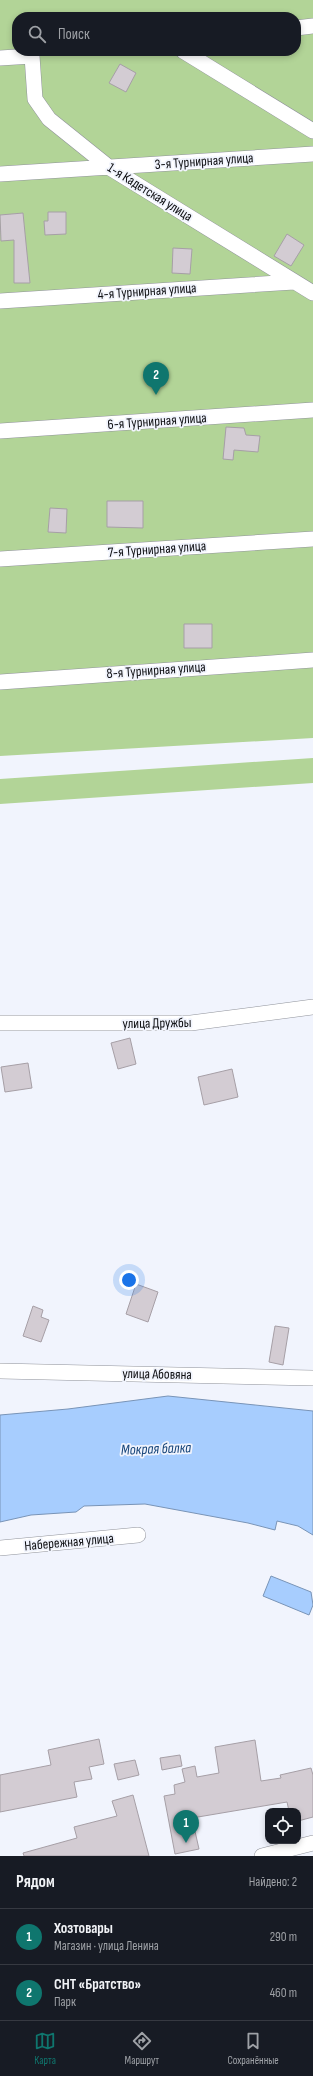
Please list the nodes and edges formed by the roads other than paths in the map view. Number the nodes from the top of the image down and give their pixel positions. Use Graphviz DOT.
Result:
graph roads {
  1 [pos="313,26"];
  2 [pos="301,27"];
  3 [pos="191,56"];
  4 [pos="0,58"];
  5 [pos="313,131"];
  6 [pos="313,154"];
  7 [pos="110,168"];
  8 [pos="0,174"];
  9 [pos="294,282"];
  10 [pos="313,293"];
  11 [pos="0,301"];
  12 [pos="313,410"];
  13 [pos="0,431"];
  14 [pos="313,539"];
  15 [pos="0,559"];
  16 [pos="313,660"];
  17 [pos="0,682"];
  18 [pos="313,1007"];
  19 [pos="0,1023"];
  20 [pos="0,1371"];
  21 [pos="313,1378"];
  22 [pos="138,1535"];
  23 [pos="0,1548"];
  24 [pos="313,1842"];
  25 [pos="262,1856"];
  1 -- 2 [label="street"];
  3 -- 5 [label="street"];
  4 -- 7 [label="street, 1-я Кадетская улица"];
  6 -- 7 [label="street, 3-я Турнирная улица"];
  7 -- 8 [label="street, 3-я Турнирная улица"];
  7 -- 9 [label="street, 1-я Кадетская улица"];
  9 -- 10 [label="street, 1-я Кадетская улица"];
  9 -- 11 [label="street, 4-я Турнирная улица"];
  12 -- 13 [label="street, 6-я Турнирная улица"];
  14 -- 15 [label="street, 7-я Турнирная улица"];
  16 -- 17 [label="street, 8-я Турнирная улица"];
  18 -- 19 [label="street, улица Дружбы"];
  20 -- 21 [label="street, улица Абовяна"];
  22 -- 23 [label="street, Набережная улица"];
  24 -- 25 [label="street"];
}
